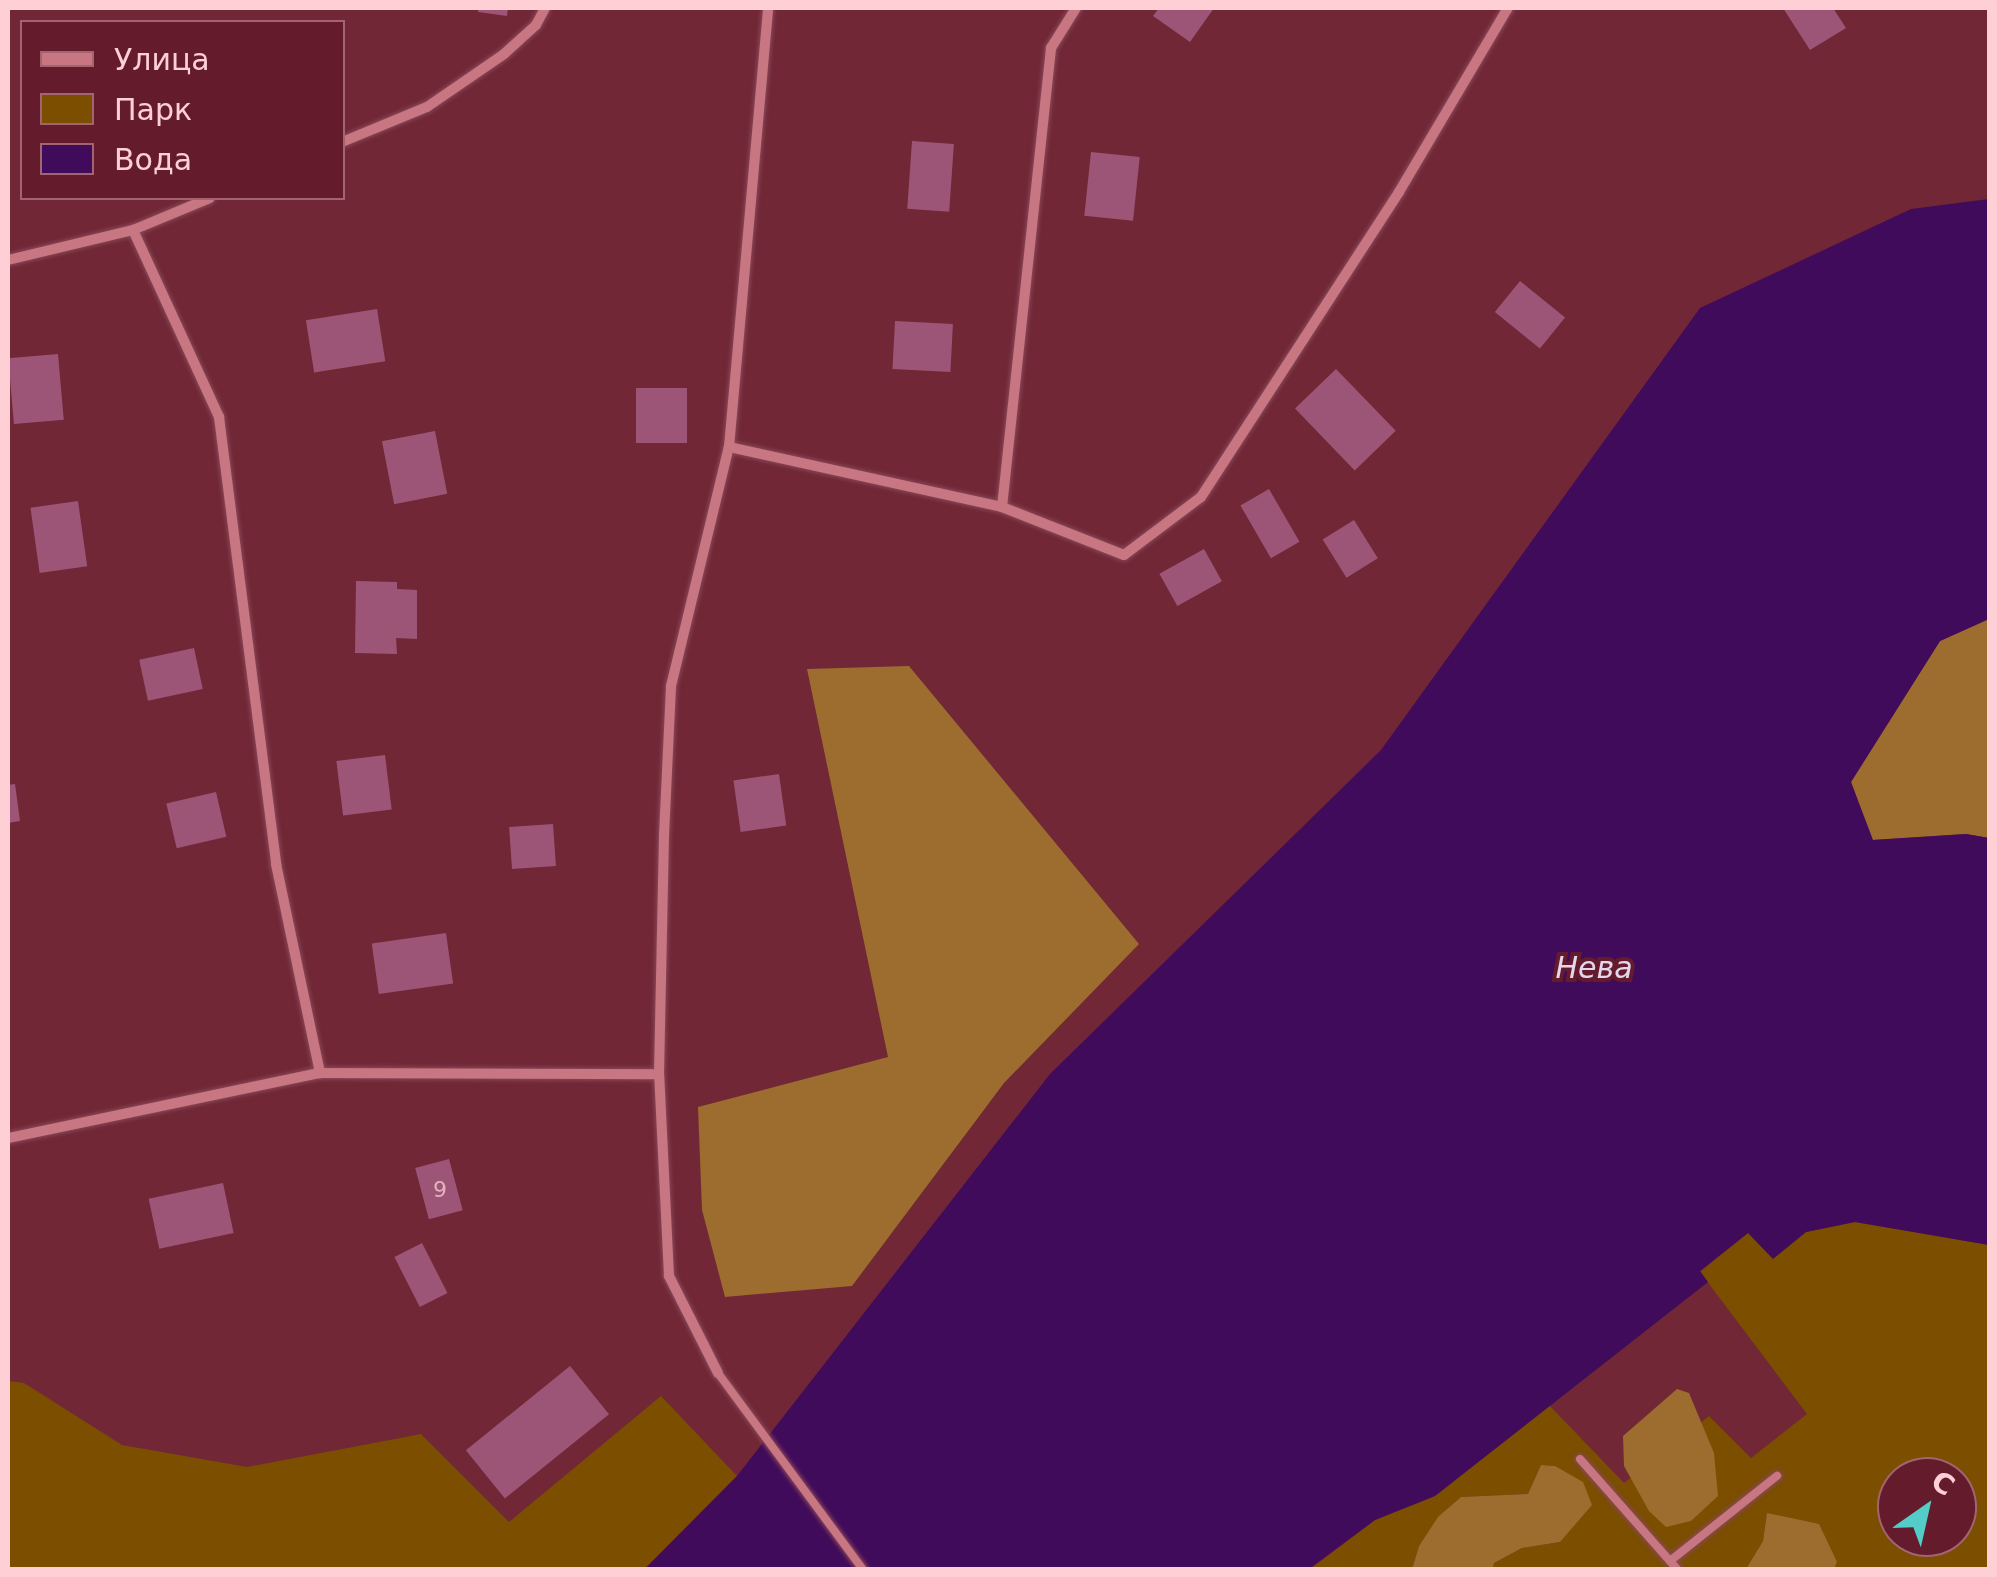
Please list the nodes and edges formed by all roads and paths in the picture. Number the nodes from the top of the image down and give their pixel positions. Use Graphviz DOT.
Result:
graph roads {
  1 [pos="545,8"];
  2 [pos="768,8"];
  3 [pos="1076,8"];
  4 [pos="1508,8"];
  5 [pos="345,141"];
  6 [pos="205,200"];
  7 [pos="133,230"];
  8 [pos="8,260"];
  9 [pos="730,447"];
  10 [pos="1002,508"];
  11 [pos="320,1073"];
  12 [pos="659,1074"];
  13 [pos="8,1138"];
  14 [pos="718,1374"];
  15 [pos="1580,1459"];
  16 [pos="1776,1476"];
  17 [pos="1670,1561"];
  18 [pos="863,1570"];
  19 [pos="1678,1570"];
  1 -- 5 [label="street"];
  2 -- 9 [label="street"];
  3 -- 10 [label="street"];
  4 -- 10 [label="street"];
  6 -- 7 [label="street"];
  7 -- 8 [label="street"];
  7 -- 11 [label="street"];
  9 -- 10 [label="street"];
  9 -- 12 [label="street"];
  11 -- 12 [label="street"];
  11 -- 13 [label="street"];
  12 -- 14 [label="street"];
  14 -- 18 [label="lane"];
  15 -- 17 [label="lane"];
  16 -- 17 [label="lane"];
  17 -- 19 [label="lane"];
}
